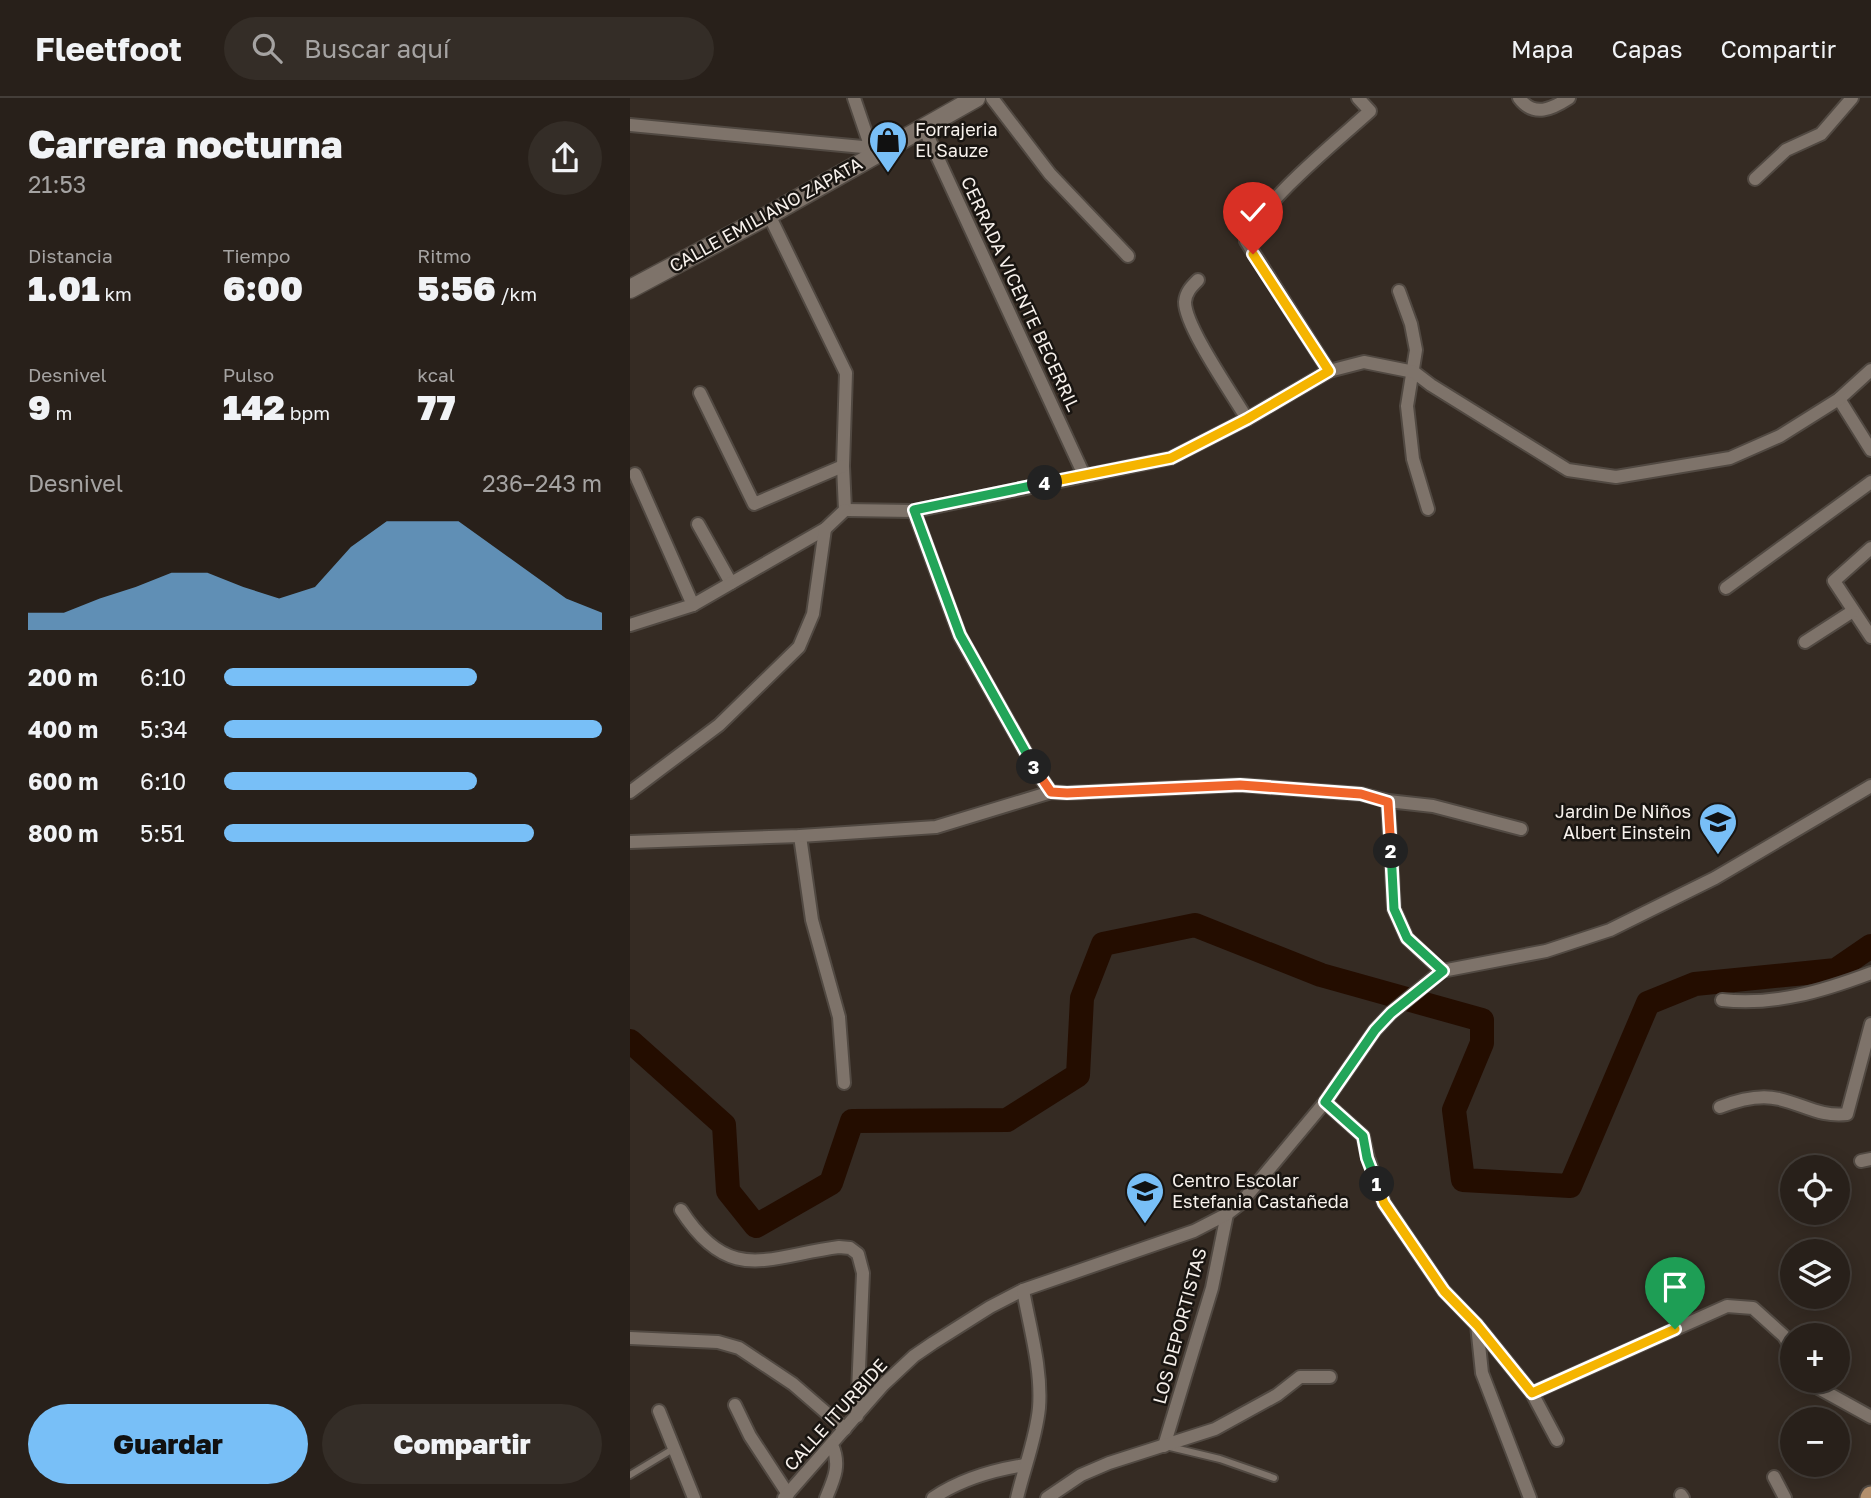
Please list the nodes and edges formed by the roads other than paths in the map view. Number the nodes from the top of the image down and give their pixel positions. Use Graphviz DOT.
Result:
graph roads {
  1 [pos="855,98"];
  2 [pos="976,98"];
  3 [pos="992,98"];
  4 [pos="1358,98"];
  5 [pos="1520,98"];
  6 [pos="1569,98"];
  7 [pos="1852,98"];
  8 [pos="630,125"];
  9 [pos="924,128"];
  10 [pos="877,149"];
  11 [pos="1755,179"];
  12 [pos="769,215"];
  13 [pos="1128,256"];
  14 [pos="1198,280"];
  15 [pos="630,289"];
  16 [pos="1399,290"];
  17 [pos="1871,370"];
  18 [pos="1329,371"];
  19 [pos="1413,372"];
  20 [pos="700,393"];
  21 [pos="1839,399"];
  22 [pos="1247,419"];
  23 [pos="1871,450"];
  24 [pos="843,466"];
  25 [pos="635,474"];
  26 [pos="1084,475"];
  27 [pos="1871,482"];
  28 [pos="1428,509"];
  29 [pos="845,510"];
  30 [pos="914,510"];
  31 [pos="698,524"];
  32 [pos="825,529"];
  33 [pos="1871,548"];
  34 [pos="731,583"];
  35 [pos="1726,588"];
  36 [pos="693,605"];
  37 [pos="1853,611"];
  38 [pos="630,625"];
  39 [pos="1871,637"];
  40 [pos="1805,642"];
  41 [pos="1871,786"];
  42 [pos="630,792"];
  43 [pos="1051,792"];
  44 [pos="1388,802"];
  45 [pos="1521,829"];
  46 [pos="800,836"];
  47 [pos="630,842"];
  48 [pos="1871,973"];
  49 [pos="1439,974"];
  50 [pos="1722,1000"];
  51 [pos="1871,1024"];
  52 [pos="844,1083"];
  53 [pos="1325,1102"];
  54 [pos="1720,1107"];
  55 [pos="681,1210"];
  56 [pos="1227,1214"];
  57 [pos="1023,1290"];
  58 [pos="1477,1325"];
  59 [pos="1780,1332"];
  60 [pos="630,1338"];
  61 [pos="1330,1377"];
  62 [pos="1532,1393"];
  63 [pos="1828,1393"];
  64 [pos="735,1405"];
  65 [pos="659,1411"];
  66 [pos="857,1416"];
  67 [pos="1871,1417"];
  68 [pos="845,1429"];
  69 [pos="1557,1440"];
  70 [pos="832,1445"];
  71 [pos="1164,1446"];
  72 [pos="674,1449"];
  73 [pos="1025,1465"];
  74 [pos="630,1475"];
  75 [pos="1774,1477"];
  76 [pos="1274,1478"];
  77 [pos="786,1496"];
  78 [pos="694,1498"];
  79 [pos="826,1498"];
  80 [pos="933,1498"];
  81 [pos="1017,1498"];
  82 [pos="1047,1498"];
  83 [pos="1530,1498"];
  84 [pos="1785,1498"];
  1 -- 10 [label="street"];
  2 -- 9 [label="main road, CALLE EMILIANO ZAPATA"];
  3 -- 13 [label="street"];
  4 -- 18 [label="street"];
  5 -- 6 [label="street"];
  7 -- 11 [label="street"];
  8 -- 10 [label="street"];
  9 -- 10 [label="main road, CALLE EMILIANO ZAPATA"];
  9 -- 26 [label="street, CERRADA VICENTE BECERRIL"];
  10 -- 12 [label="main road, CALLE EMILIANO ZAPATA"];
  12 -- 15 [label="main road, CALLE EMILIANO ZAPATA"];
  12 -- 24 [label="street"];
  14 -- 22 [label="street"];
  16 -- 19 [label="street"];
  17 -- 21 [label="street"];
  18 -- 19 [label="street"];
  18 -- 22 [label="street"];
  19 -- 21 [label="street"];
  19 -- 28 [label="street"];
  20 -- 24 [label="street"];
  21 -- 23 [label="street"];
  22 -- 26 [label="street"];
  24 -- 29 [label="street"];
  25 -- 36 [label="street"];
  26 -- 30 [label="street"];
  27 -- 35 [label="street"];
  29 -- 30 [label="street"];
  29 -- 32 [label="street"];
  30 -- 43 [label="street"];
  31 -- 34 [label="street"];
  32 -- 34 [label="street"];
  32 -- 42 [label="street"];
  33 -- 37 [label="street"];
  34 -- 36 [label="street"];
  36 -- 38 [label="street"];
  37 -- 39 [label="street"];
  37 -- 40 [label="street"];
  41 -- 49 [label="street"];
  43 -- 44 [label="street"];
  43 -- 46 [label="street"];
  44 -- 45 [label="street"];
  44 -- 49 [label="street"];
  46 -- 47 [label="street"];
  46 -- 52 [label="street"];
  48 -- 50 [label="street"];
  49 -- 53 [label="street, CALLE ITURBIDE"];
  51 -- 54 [label="street"];
  53 -- 56 [label="street, CALLE ITURBIDE"];
  53 -- 58 [label="street"];
  55 -- 66 [label="street"];
  56 -- 57 [label="street, CALLE ITURBIDE"];
  56 -- 71 [label="street, LOS DEPORTISTAS"];
  57 -- 66 [label="street, CALLE ITURBIDE"];
  57 -- 73 [label="street"];
  58 -- 62 [label="street"];
  58 -- 83 [label="street"];
  59 -- 62 [label="street"];
  60 -- 68 [label="street"];
  61 -- 71 [label="street"];
  62 -- 69 [label="street"];
  63 -- 67 [label="street"];
  64 -- 77 [label="street"];
  65 -- 72 [label="street"];
  66 -- 68 [label="street, CALLE ITURBIDE"];
  68 -- 70 [label="street, CALLE ITURBIDE"];
  70 -- 77 [label="street, CALLE ITURBIDE"];
  70 -- 79 [label="street"];
  71 -- 76 [label="lane"];
  71 -- 82 [label="street"];
  72 -- 74 [label="lane"];
  72 -- 78 [label="street"];
  73 -- 80 [label="street"];
  73 -- 81 [label="street"];
  75 -- 84 [label="street"];
}
